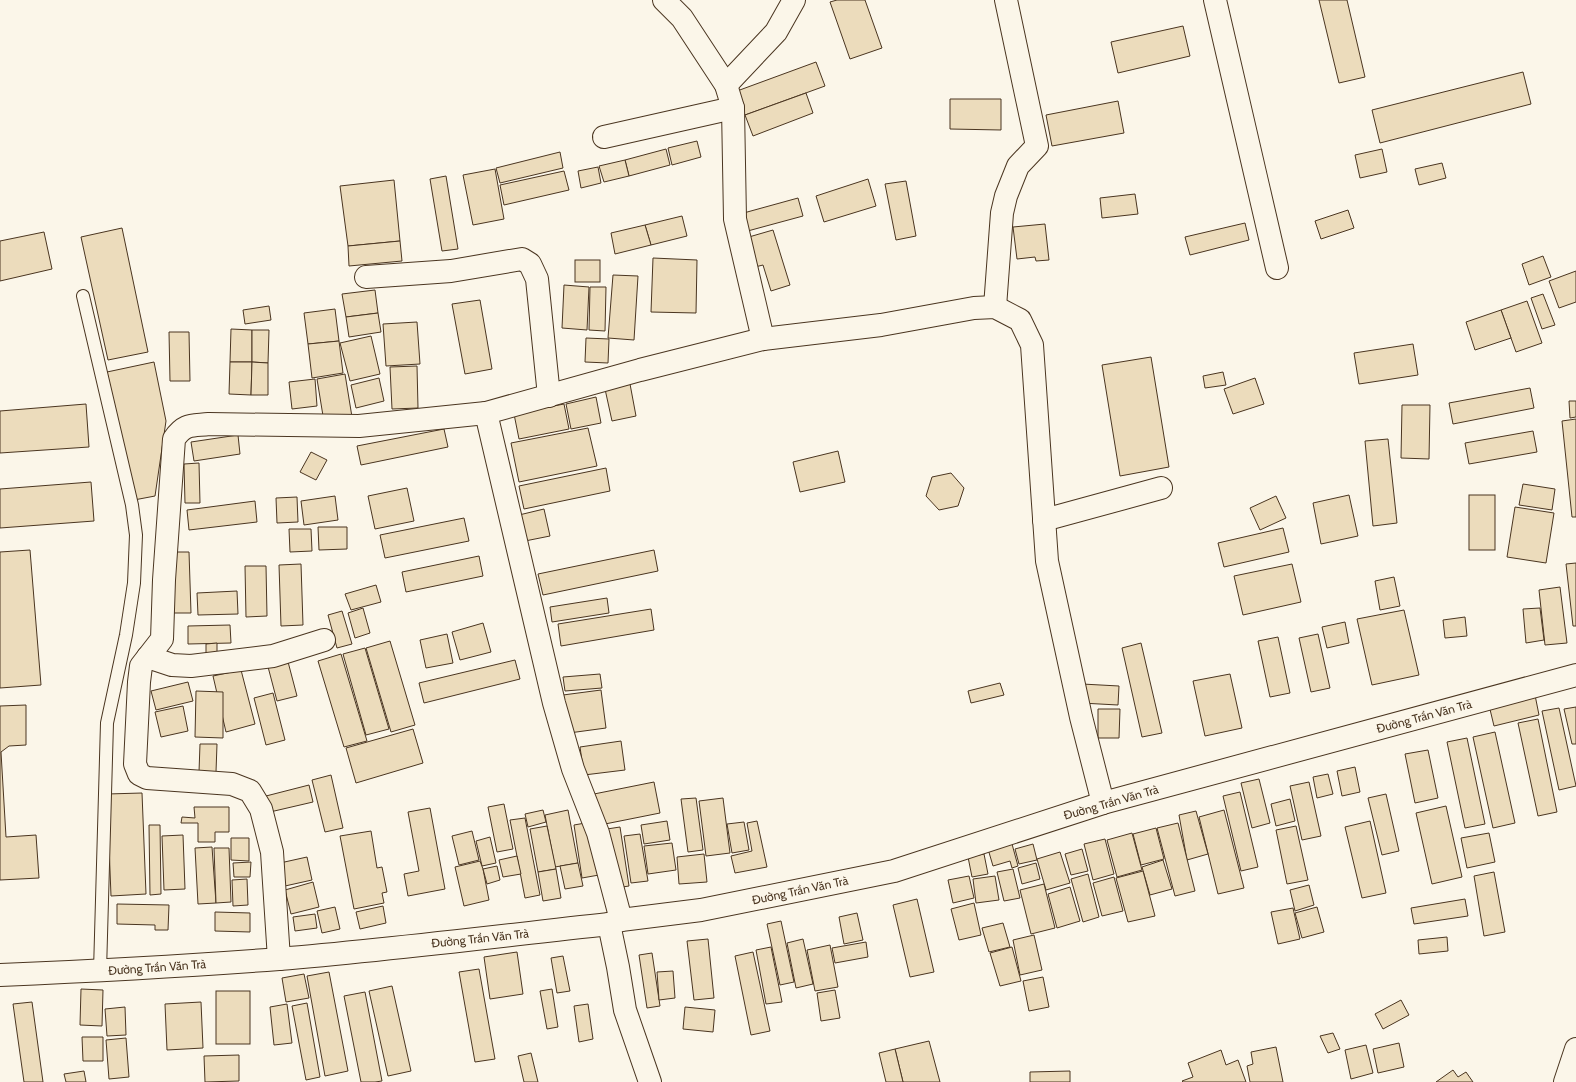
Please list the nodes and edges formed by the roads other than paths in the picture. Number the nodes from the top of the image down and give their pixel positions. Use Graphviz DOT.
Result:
graph roads {
  1 [pos="664,0"];
  2 [pos="794,0"];
  3 [pos="1006,0"];
  4 [pos="1215,0"];
  5 [pos="726,85"];
  6 [pos="733,108"];
  7 [pos="604,137"];
  8 [pos="1277,268"];
  9 [pos="366,277"];
  10 [pos="83,296"];
  11 [pos="995,307"];
  12 [pos="763,339"];
  13 [pos="549,396"];
  14 [pos="486,413"];
  15 [pos="1161,488"];
  16 [pos="1044,520"];
  17 [pos="324,640"];
  18 [pos="148,657"];
  19 [pos="1576,675"];
  20 [pos="1103,803"];
  21 [pos="615,922"];
  22 [pos="279,959"];
  23 [pos="100,971"];
  24 [pos="0,975"];
  25 [pos="1576,1048"];
  26 [pos="650,1082"];
  27 [pos="1565,1082"];
  1 -- 5 [label="main road"];
  2 -- 5 [label="main road"];
  3 -- 11 [label="main road"];
  4 -- 8 [label="main road"];
  5 -- 6 [label="main road"];
  6 -- 7 [label="main road"];
  6 -- 12 [label="main road"];
  9 -- 13 [label="main road"];
  10 -- 23 [label="lane"];
  11 -- 12 [label="main road"];
  11 -- 16 [label="main road"];
  12 -- 13 [label="main road"];
  13 -- 14 [label="main road"];
  14 -- 18 [label="main road"];
  14 -- 21 [label="main road"];
  15 -- 16 [label="main road"];
  16 -- 20 [label="main road"];
  17 -- 18 [label="main road"];
  18 -- 22 [label="main road"];
  19 -- 20 [label="main road, Đường Trần Văn Trà"];
  20 -- 21 [label="main road, Đường Trần Văn Trà"];
  21 -- 22 [label="main road, Đường Trần Văn Trà"];
  21 -- 26 [label="main road"];
  22 -- 23 [label="main road, Đường Trần Văn Trà"];
  23 -- 24 [label="main road, Đường Trần Văn Trà"];
  25 -- 27 [label="main road"];
}
